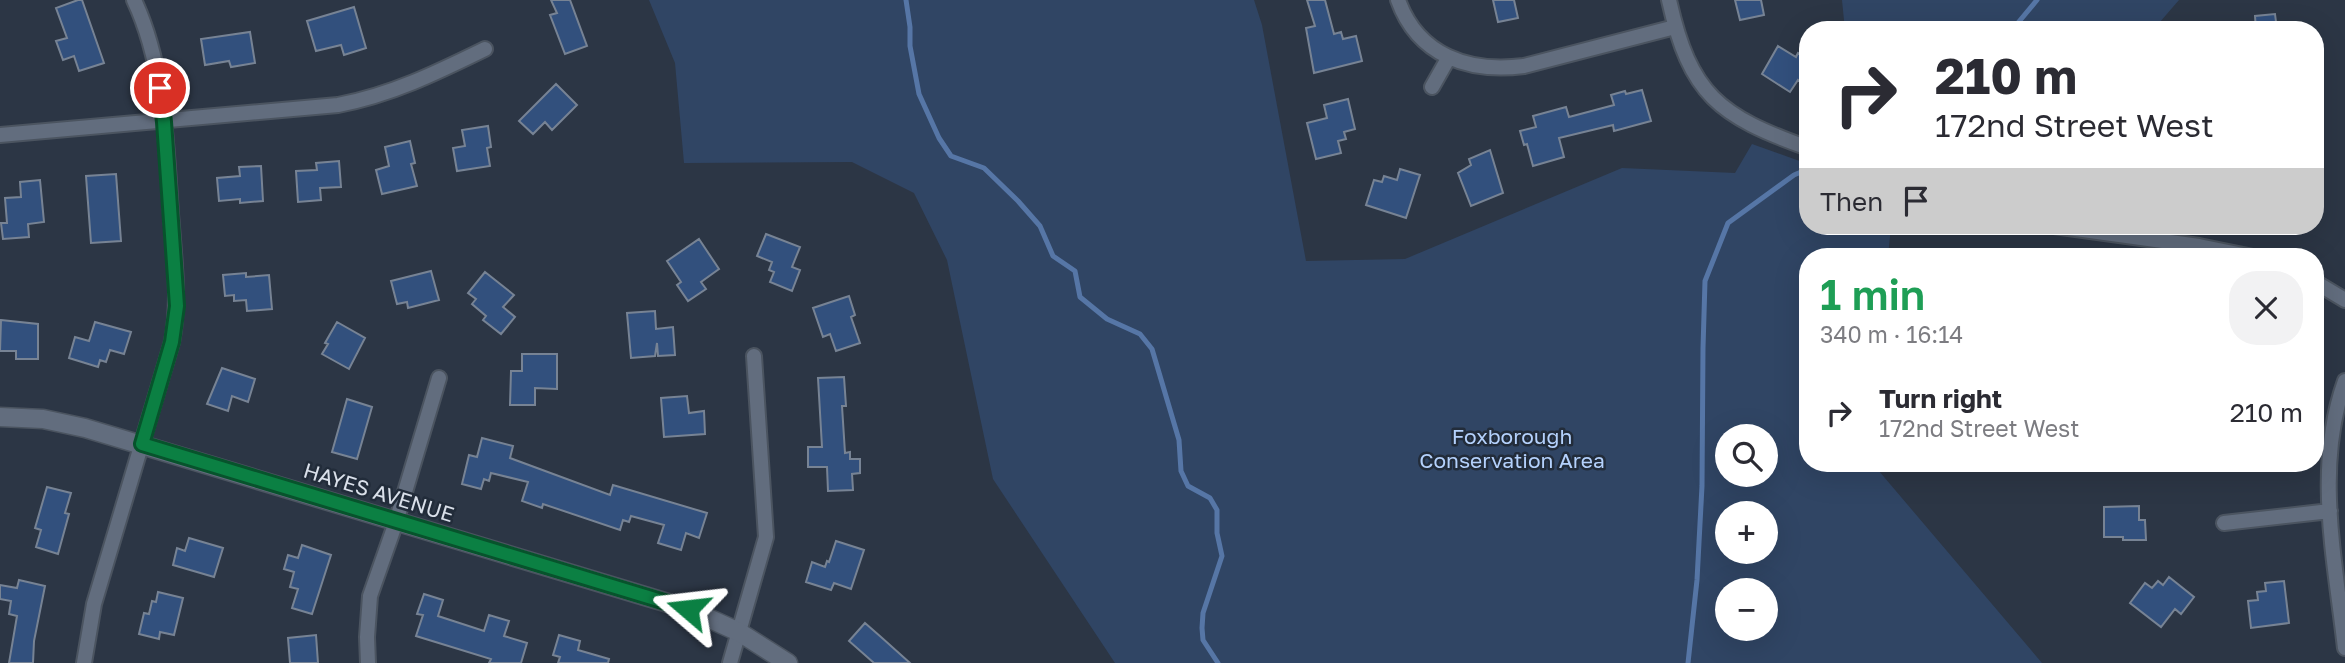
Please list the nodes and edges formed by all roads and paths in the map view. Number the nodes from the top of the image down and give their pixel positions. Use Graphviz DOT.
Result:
graph roads {
  1 [pos="134,0"];
  2 [pos="1398,0"];
  3 [pos="1669,0"];
  4 [pos="1675,27"];
  5 [pos="485,49"];
  6 [pos="1449,57"];
  7 [pos="1432,86"];
  8 [pos="164,122"];
  9 [pos="0,135"];
  10 [pos="1799,145"];
  11 [pos="2119,235"];
  12 [pos="2209,248"];
  13 [pos="2324,287"];
  14 [pos="2345,300"];
  15 [pos="754,356"];
  16 [pos="439,378"];
  17 [pos="2345,381"];
  18 [pos="0,417"];
  19 [pos="142,444"];
  20 [pos="2330,511"];
  21 [pos="396,522"];
  22 [pos="2224,523"];
  23 [pos="739,632"];
  24 [pos="2345,648"];
  25 [pos="84,663"];
  26 [pos="368,663"];
  27 [pos="730,663"];
  28 [pos="788,663"];
  1 -- 8 [label="street"];
  2 -- 6 [label="street"];
  3 -- 4 [label="street"];
  4 -- 6 [label="street"];
  4 -- 10 [label="street"];
  5 -- 8 [label="street"];
  6 -- 7 [label="street"];
  8 -- 9 [label="street"];
  8 -- 19 [label="street"];
  11 -- 12 [label="street"];
  13 -- 14 [label="street"];
  15 -- 23 [label="street"];
  16 -- 21 [label="street"];
  17 -- 20 [label="street"];
  18 -- 19 [label="street, HAYES AVENUE"];
  19 -- 21 [label="street, HAYES AVENUE"];
  19 -- 25 [label="street"];
  20 -- 22 [label="street"];
  20 -- 24 [label="street"];
  21 -- 23 [label="street, HAYES AVENUE"];
  21 -- 26 [label="street"];
  23 -- 27 [label="street"];
  23 -- 28 [label="street, HAYES AVENUE"];
}
